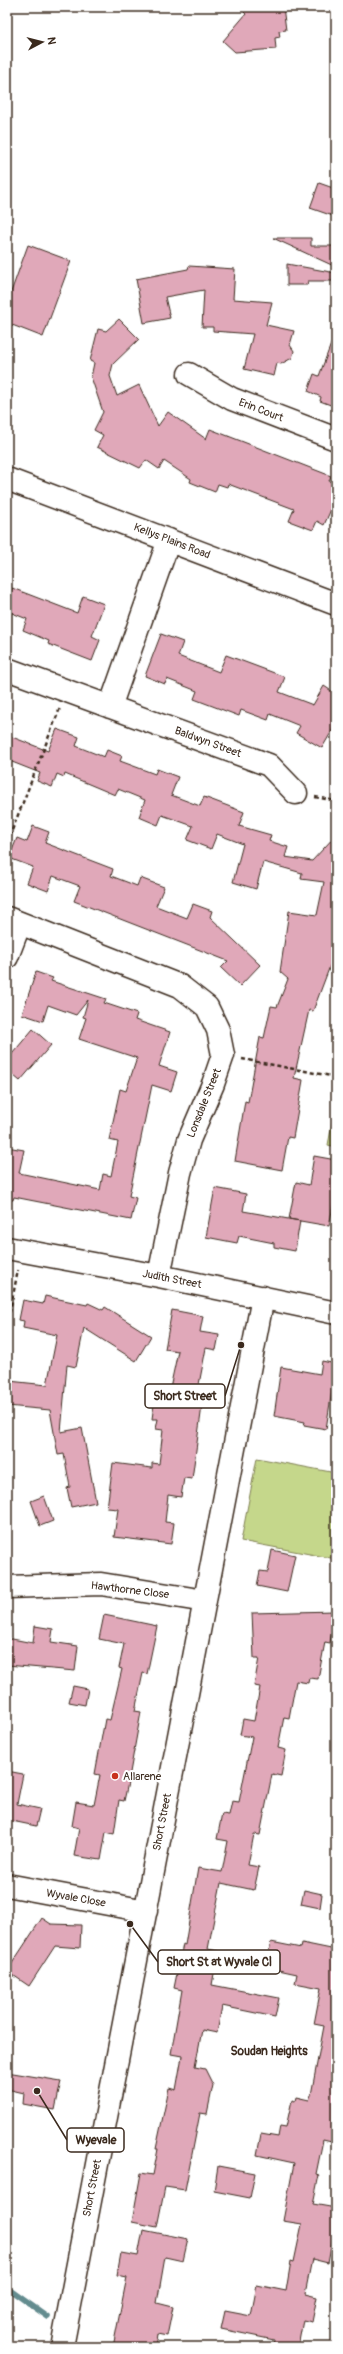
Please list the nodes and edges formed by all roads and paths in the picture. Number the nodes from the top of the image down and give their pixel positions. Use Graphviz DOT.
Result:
graph roads {
  1 [pos="189,374"];
  2 [pos="336,439"];
  3 [pos="7,479"];
  4 [pos="169,540"];
  5 [pos="336,604"];
  6 [pos="7,669"];
  7 [pos="62,700"];
  8 [pos="110,706"];
  9 [pos="305,795"];
  10 [pos="336,801"];
  11 [pos="7,843"];
  12 [pos="14,920"];
  13 [pos="7,957"];
  14 [pos="240,1058"];
  15 [pos="336,1077"];
  16 [pos="7,1248"];
  17 [pos="159,1276"];
  18 [pos="17,1277"];
  19 [pos="263,1297"];
  20 [pos="336,1313"];
  21 [pos="7,1326"];
  22 [pos="7,1587"];
  23 [pos="205,1601"];
  24 [pos="7,1885"];
  25 [pos="146,1911"];
  26 [pos="62,2347"];
  1 -- 2 [label="street, Erin Court"];
  3 -- 4 [label="street, Kellys Plains Road"];
  4 -- 5 [label="street, Kellys Plains Road"];
  4 -- 8 [label="street"];
  6 -- 8 [label="street, Baldwyn Street"];
  7 -- 11 [label="path"];
  8 -- 9 [label="street, Baldwyn Street"];
  9 -- 10 [label="path"];
  12 -- 13 [label="street"];
  12 -- 17 [label="street, Lonsdale Street"];
  14 -- 15 [label="path"];
  16 -- 17 [label="street, Judith Street"];
  17 -- 19 [label="street, Judith Street"];
  18 -- 21 [label="path"];
  19 -- 20 [label="street, Judith Street"];
  19 -- 23 [label="street, Short Street"];
  22 -- 23 [label="street, Hawthorne Close"];
  23 -- 25 [label="street, Short Street"];
  24 -- 25 [label="street, Wyvale Close"];
  25 -- 26 [label="street, Short Street"];
}
